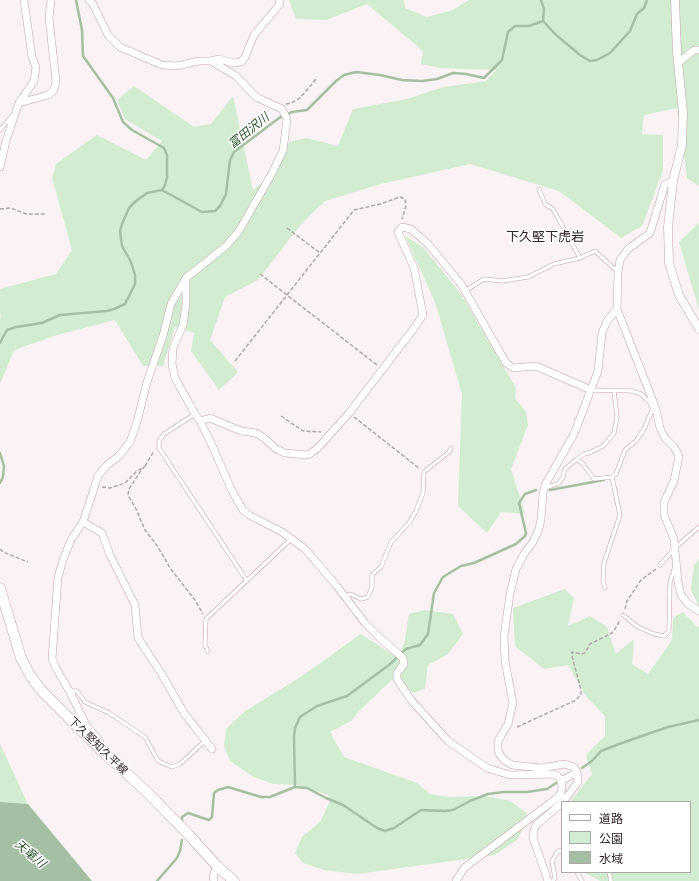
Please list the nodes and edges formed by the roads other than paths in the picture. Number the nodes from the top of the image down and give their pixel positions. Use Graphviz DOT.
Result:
graph roads {
  1 [pos="24,0"];
  2 [pos="51,0"];
  3 [pos="89,0"];
  4 [pos="280,0"];
  5 [pos="674,0"];
  6 [pos="699,50"];
  7 [pos="211,61"];
  8 [pos="679,62"];
  9 [pos="20,103"];
  10 [pos="16,111"];
  11 [pos="0,130"];
  12 [pos="0,167"];
  13 [pos="673,181"];
  14 [pos="539,189"];
  15 [pos="580,258"];
  16 [pos="618,272"];
  17 [pos="186,278"];
  18 [pos="465,291"];
  19 [pos="617,309"];
  20 [pos="699,329"];
  21 [pos="591,390"];
  22 [pos="614,391"];
  23 [pos="654,408"];
  24 [pos="195,414"];
  25 [pos="200,421"];
  26 [pos="451,448"];
  27 [pos="577,459"];
  28 [pos="612,477"];
  29 [pos="544,488"];
  30 [pos="84,522"];
  31 [pos="699,527"];
  32 [pos="291,539"];
  33 [pos="675,548"];
  34 [pos="676,561"];
  35 [pos="660,565"];
  36 [pos="247,581"];
  37 [pos="0,588"];
  38 [pos="605,588"];
  39 [pos="345,597"];
  40 [pos="699,610"];
  41 [pos="623,614"];
  42 [pos="208,652"];
  43 [pos="70,691"];
  44 [pos="206,740"];
  45 [pos="212,749"];
  46 [pos="102,751"];
  47 [pos="577,772"];
  48 [pos="561,781"];
  49 [pos="563,801"];
  50 [pos="561,803"];
  51 [pos="561,851"];
  52 [pos="217,866"];
  53 [pos="214,881"];
  54 [pos="234,881"];
  55 [pos="456,881"];
  56 [pos="548,881"];
  57 [pos="553,881"];
  1 -- 9 [label="street"];
  2 -- 9 [label="street"];
  3 -- 7 [label="street"];
  4 -- 7 [label="street"];
  5 -- 8 [label="street"];
  6 -- 8 [label="street"];
  7 -- 17 [label="street"];
  8 -- 13 [label="street"];
  9 -- 10 [label="street"];
  10 -- 11 [label="lane"];
  10 -- 12 [label="street"];
  13 -- 16 [label="street"];
  13 -- 20 [label="street"];
  14 -- 15 [label="lane"];
  15 -- 16 [label="lane"];
  15 -- 18 [label="lane"];
  16 -- 19 [label="street"];
  17 -- 24 [label="street"];
  17 -- 30 [label="street"];
  18 -- 21 [label="street"];
  18 -- 25 [label="street"];
  19 -- 21 [label="street"];
  19 -- 23 [label="street"];
  21 -- 22 [label="lane"];
  21 -- 29 [label="street"];
  22 -- 23 [label="lane"];
  22 -- 27 [label="lane"];
  23 -- 28 [label="lane"];
  23 -- 33 [label="street"];
  24 -- 25 [label="street"];
  24 -- 36 [label="lane"];
  25 -- 32 [label="street"];
  26 -- 39 [label="lane"];
  27 -- 28 [label="lane"];
  27 -- 29 [label="lane"];
  28 -- 38 [label="lane"];
  29 -- 47 [label="street"];
  30 -- 43 [label="street"];
  30 -- 44 [label="street"];
  31 -- 33 [label="lane"];
  32 -- 36 [label="lane"];
  32 -- 39 [label="street"];
  33 -- 34 [label="street"];
  33 -- 35 [label="lane"];
  34 -- 40 [label="street"];
  34 -- 41 [label="lane"];
  36 -- 42 [label="lane"];
  37 -- 46 [label="main road, 下久堅知久平線"];
  39 -- 48 [label="street"];
  43 -- 44 [label="lane"];
  43 -- 46 [label="street"];
  44 -- 45 [label="street"];
  46 -- 52 [label="main road, 下久堅知久平線"];
  47 -- 48 [label="street"];
  47 -- 49 [label="street"];
  48 -- 55 [label="street"];
  50 -- 56 [label="street"];
  51 -- 57 [label="lane"];
  52 -- 53 [label="street"];
  52 -- 54 [label="main road, 下久堅知久平線"];
}
